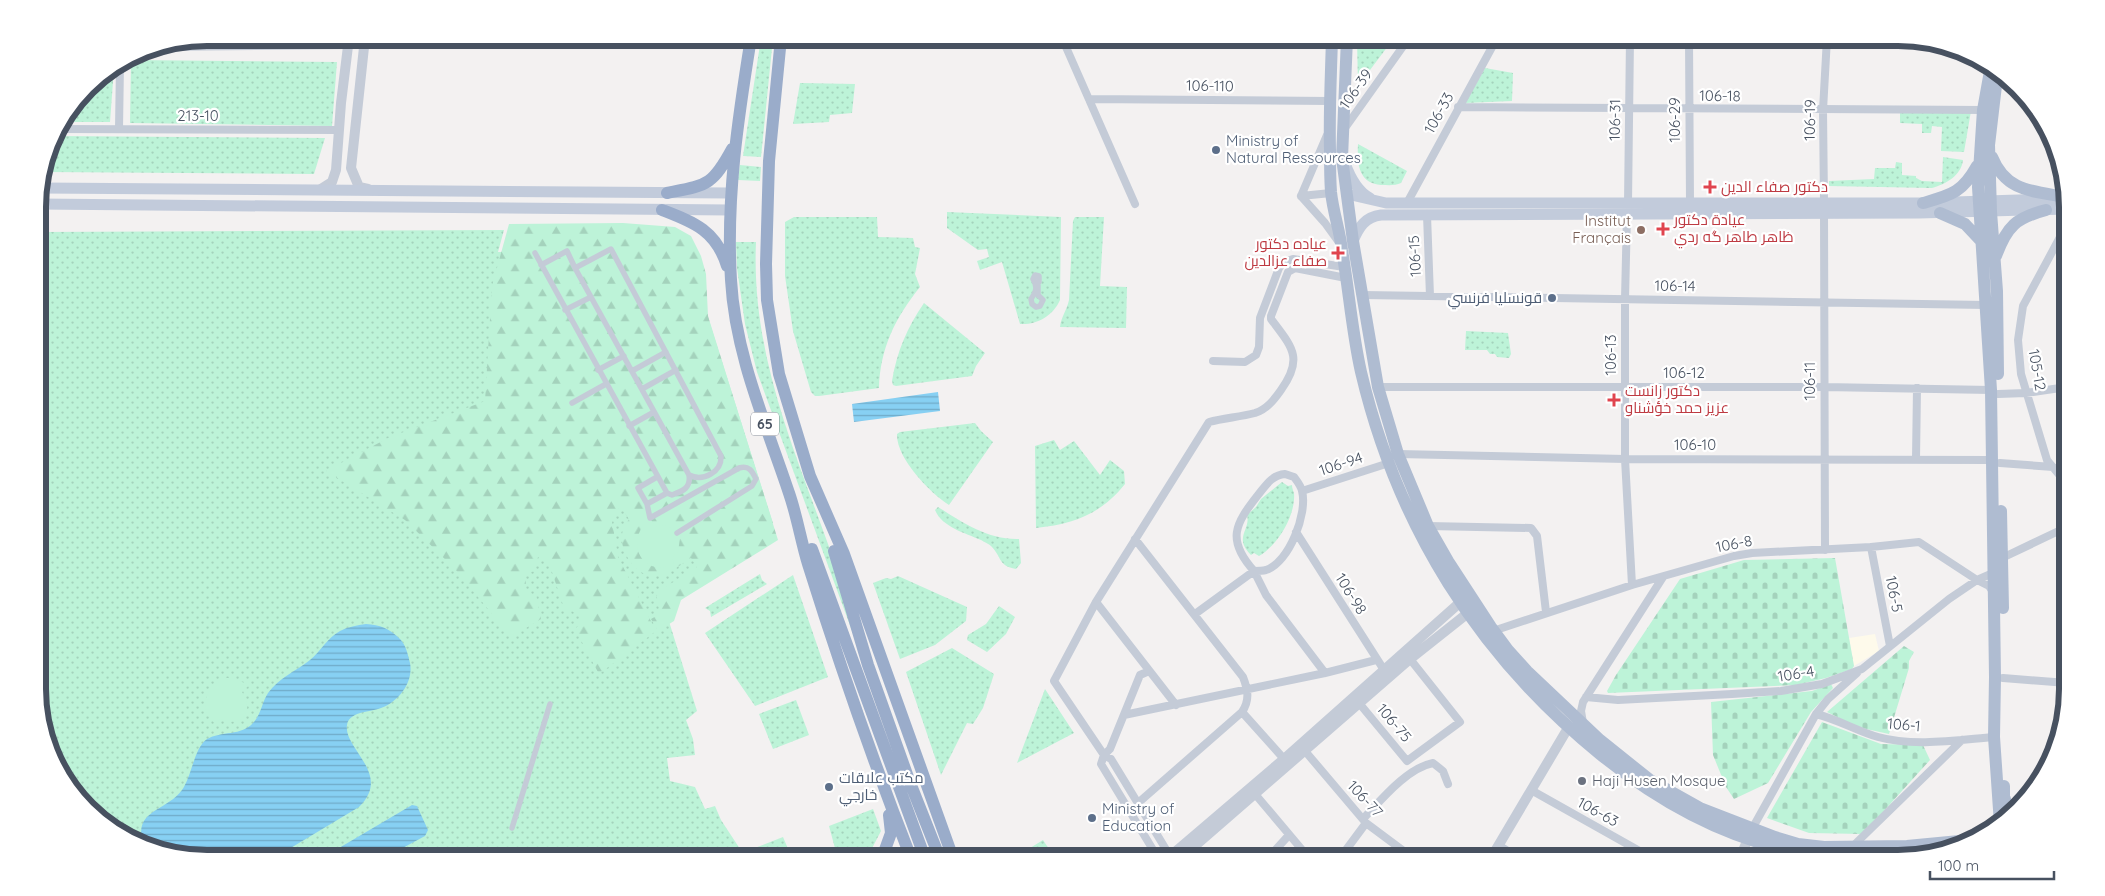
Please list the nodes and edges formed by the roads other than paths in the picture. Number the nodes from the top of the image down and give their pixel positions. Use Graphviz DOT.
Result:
graph roads {
  1 [pos="1066,46"];
  2 [pos="1332,46"];
  3 [pos="1346,46"];
  4 [pos="1402,46"];
  5 [pos="1493,46"];
  6 [pos="1630,46"];
  7 [pos="1689,46"];
  8 [pos="1827,46"];
  9 [pos="196,47"];
  10 [pos="213,47"];
  11 [pos="348,47"];
  12 [pos="364,47"];
  13 [pos="750,47"];
  14 [pos="780,47"];
  15 [pos="120,72"];
  16 [pos="1989,75"];
  17 [pos="1997,80"];
  18 [pos="1089,99"];
  19 [pos="1330,101"];
  20 [pos="1458,107"];
  21 [pos="1629,109"];
  22 [pos="1689,109"];
  23 [pos="1823,110"];
  24 [pos="1982,110"];
  25 [pos="67,129"];
  26 [pos="119,129"];
  27 [pos="339,130"];
  28 [pos="1336,130"];
  29 [pos="736,140"];
  30 [pos="1989,145"];
  31 [pos="1342,158"];
  32 [pos="1979,162"];
  33 [pos="336,172"];
  34 [pos="352,173"];
  35 [pos="48,188"];
  36 [pos="321,189"];
  37 [pos="369,190"];
  38 [pos="667,193"];
  39 [pos="1331,193"];
  40 [pos="730,194"];
  41 [pos="1346,194"];
  42 [pos="1302,196"];
  43 [pos="2058,196"];
  44 [pos="2058,199"];
  45 [pos="1386,203"];
  46 [pos="1407,203"];
  47 [pos="1690,203"];
  48 [pos="1923,203"];
  49 [pos="47,204"];
  50 [pos="1135,204"];
  51 [pos="1984,206"];
  52 [pos="1628,208"];
  53 [pos="1824,208"];
  54 [pos="662,210"];
  55 [pos="730,210"];
  56 [pos="2046,210"];
  57 [pos="2059,210"];
  58 [pos="1425,211"];
  59 [pos="1940,213"];
  60 [pos="2059,239"];
  61 [pos="1353,241"];
  62 [pos="1981,241"];
  63 [pos="1342,249"];
  64 [pos="535,253"];
  65 [pos="1995,261"];
  66 [pos="541,265"];
  67 [pos="575,268"];
  68 [pos="1345,272"];
  69 [pos="731,282"];
  70 [pos="1362,294"];
  71 [pos="1038,295"];
  72 [pos="591,296"];
  73 [pos="1430,296"];
  74 [pos="1625,299"];
  75 [pos="1824,302"];
  76 [pos="1986,305"];
  77 [pos="566,310"];
  78 [pos="666,352"];
  79 [pos="624,356"];
  80 [pos="1212,361"];
  81 [pos="598,370"];
  82 [pos="676,370"];
  83 [pos="632,371"];
  84 [pos="606,384"];
  85 [pos="1378,386"];
  86 [pos="1624,386"];
  87 [pos="1824,387"];
  88 [pos="1917,388"];
  89 [pos="2059,388"];
  90 [pos="642,389"];
  91 [pos="1994,392"];
  92 [pos="2026,393"];
  93 [pos="572,403"];
  94 [pos="654,412"];
  95 [pos="629,426"];
  96 [pos="1393,458"];
  97 [pos="1625,459"];
  98 [pos="1824,459"];
  99 [pos="1916,459"];
  100 [pos="1996,462"];
  101 [pos="2051,466"];
  102 [pos="2059,469"];
  103 [pos="689,475"];
  104 [pos="2059,475"];
  105 [pos="656,477"];
  106 [pos="814,487"];
  107 [pos="1302,491"];
  108 [pos="666,493"];
  109 [pos="790,496"];
  110 [pos="647,504"];
  111 [pos="1428,526"];
  112 [pos="2059,531"];
  113 [pos="1296,532"];
  114 [pos="677,533"];
  115 [pos="1135,539"];
  116 [pos="1871,547"];
  117 [pos="1825,550"];
  118 [pos="2002,558"];
  119 [pos="1254,571"];
  120 [pos="1993,573"];
  121 [pos="1663,577"];
  122 [pos="1977,580"];
  123 [pos="1632,585"];
  124 [pos="1994,594"];
  125 [pos="1465,598"];
  126 [pos="1096,602"];
  127 [pos="1473,610"];
  128 [pos="1546,612"];
  129 [pos="1195,614"];
  130 [pos="1493,631"];
  131 [pos="1890,646"];
  132 [pos="1410,659"];
  133 [pos="1376,660"];
  134 [pos="1862,669"];
  135 [pos="1384,670"];
  136 [pos="1149,671"];
  137 [pos="1325,673"];
  138 [pos="2003,678"];
  139 [pos="2059,682"];
  140 [pos="1247,690"];
  141 [pos="1584,700"];
  142 [pos="1359,703"];
  143 [pos="550,704"];
  144 [pos="1176,705"];
  145 [pos="1565,708"];
  146 [pos="1242,712"];
  147 [pos="1816,714"];
  148 [pos="1124,715"];
  149 [pos="1584,726"];
  150 [pos="1568,728"];
  151 [pos="1994,737"];
  152 [pos="1962,740"];
  153 [pos="1305,751"];
  154 [pos="1104,755"];
  155 [pos="1284,759"];
  156 [pos="1448,784"];
  157 [pos="1531,790"];
  158 [pos="1255,794"];
  159 [pos="887,797"];
  160 [pos="1138,803"];
  161 [pos="2008,807"];
  162 [pos="1999,814"];
  163 [pos="1365,821"];
  164 [pos="512,828"];
  165 [pos="1750,834"];
  166 [pos="1288,835"];
  167 [pos="944,836"];
  168 [pos="1945,842"];
  169 [pos="1498,845"];
  170 [pos="1153,849"];
  171 [pos="1168,849"];
  172 [pos="1183,849"];
  173 [pos="1184,849"];
  174 [pos="1276,849"];
  175 [pos="1301,849"];
  176 [pos="1346,849"];
  177 [pos="1401,849"];
  178 [pos="1496,849"];
  179 [pos="1505,849"];
  180 [pos="1636,849"];
  181 [pos="1744,849"];
  182 [pos="1780,849"];
  183 [pos="1829,849"];
  184 [pos="1853,849"];
  185 [pos="1882,849"];
  186 [pos="885,850"];
  187 [pos="908,850"];
  188 [pos="921,850"];
  189 [pos="936,850"];
  190 [pos="950,850"];
  191 [pos="953,850"];
  1 -- 18 [label="street"];
  2 -- 19 [label="main road"];
  3 -- 28 [label="main road"];
  4 -- 28 [label="street, 106-39"];
  5 -- 20 [label="street, 106-33"];
  6 -- 21 [label="street, 106-31"];
  7 -- 22 [label="street, 106-29"];
  8 -- 23 [label="street, 106-19"];
  9 -- 10 [label="street"];
  11 -- 27 [label="street"];
  12 -- 34 [label="street"];
  13 -- 29 [label="highway, 65"];
  14 -- 106 [label="highway, 65"];
  15 -- 26 [label="street"];
  16 -- 24 [label="main road"];
  17 -- 30 [label="main road"];
  18 -- 19 [label="street, 106-110"];
  18 -- 50 [label="street"];
  19 -- 28 [label="main road"];
  20 -- 21 [label="street, 106-18"];
  20 -- 46 [label="street, 106-33"];
  21 -- 22 [label="street, 106-18"];
  21 -- 52 [label="street, 106-31"];
  22 -- 23 [label="street, 106-18"];
  22 -- 47 [label="street, 106-29"];
  23 -- 24 [label="street, 106-18"];
  23 -- 53 [label="street, 106-19"];
  24 -- 32 [label="main road"];
  25 -- 26 [label="street, 213-10"];
  26 -- 27 [label="street, 213-10"];
  27 -- 33 [label="street"];
  28 -- 31 [label="main road"];
  28 -- 39 [label="main road"];
  28 -- 42 [label="street, 106-39"];
  29 -- 38 [label="highway"];
  29 -- 40 [label="highway, 65"];
  30 -- 43 [label="main road"];
  30 -- 51 [label="main road"];
  31 -- 41 [label="main road"];
  31 -- 45 [label="main road"];
  32 -- 48 [label="main road"];
  32 -- 51 [label="main road"];
  33 -- 34 [label="street"];
  33 -- 36 [label="street"];
  34 -- 37 [label="street"];
  35 -- 36 [label="main road"];
  36 -- 37 [label="main road"];
  37 -- 38 [label="main road"];
  38 -- 40 [label="main road"];
  39 -- 41 [label="main road"];
  39 -- 42 [label="street"];
  39 -- 63 [label="main road"];
  40 -- 55 [label="highway, 65"];
  41 -- 45 [label="main road"];
  41 -- 61 [label="main road"];
  42 -- 63 [label="street"];
  44 -- 51 [label="main road"];
  45 -- 46 [label="main road"];
  46 -- 58 [label="main road"];
  47 -- 52 [label="main road"];
  47 -- 53 [label="main road"];
  48 -- 51 [label="main road"];
  48 -- 53 [label="main road"];
  49 -- 54 [label="main road"];
  51 -- 56 [label="main road"];
  51 -- 59 [label="main road"];
  51 -- 62 [label="main road"];
  51 -- 65 [label="main road"];
  52 -- 53 [label="main road"];
  52 -- 58 [label="main road"];
  52 -- 74 [label="street, 106-13"];
  53 -- 59 [label="main road"];
  53 -- 75 [label="street, 106-11"];
  54 -- 55 [label="main road"];
  54 -- 69 [label="highway"];
  55 -- 69 [label="highway, 65"];
  56 -- 57 [label="main road"];
  56 -- 65 [label="main road"];
  58 -- 61 [label="main road"];
  58 -- 73 [label="street, 106-15"];
  59 -- 62 [label="main road"];
  60 -- 92 [label="street, 105-12"];
  61 -- 70 [label="main road"];
  62 -- 76 [label="main road"];
  63 -- 68 [label="main road"];
  64 -- 66 [label="street"];
  65 -- 91 [label="main road"];
  66 -- 67 [label="street"];
  66 -- 77 [label="street"];
  67 -- 72 [label="street"];
  67 -- 78 [label="street"];
  68 -- 80 [label="street"];
  68 -- 96 [label="main road"];
  68 -- 115 [label="street"];
  69 -- 109 [label="highway, 65"];
  70 -- 73 [label="street, 106-14"];
  70 -- 85 [label="main road"];
  71 -- 71 [label="street"];
  72 -- 77 [label="street"];
  72 -- 79 [label="street"];
  73 -- 74 [label="street, 106-14"];
  74 -- 75 [label="street, 106-14"];
  74 -- 86 [label="street, 106-13"];
  75 -- 76 [label="street, 106-14"];
  75 -- 87 [label="street, 106-11"];
  76 -- 91 [label="main road"];
  77 -- 81 [label="street"];
  78 -- 82 [label="street"];
  78 -- 83 [label="street"];
  79 -- 81 [label="street"];
  79 -- 83 [label="street"];
  81 -- 84 [label="street"];
  82 -- 90 [label="street"];
  82 -- 103 [label="street"];
  83 -- 90 [label="street"];
  84 -- 93 [label="street"];
  84 -- 95 [label="street"];
  85 -- 86 [label="street, 106-12"];
  85 -- 96 [label="main road"];
  86 -- 87 [label="street, 106-12"];
  86 -- 97 [label="street, 106-13"];
  87 -- 88 [label="street, 106-12"];
  87 -- 98 [label="street, 106-11"];
  88 -- 91 [label="street, 106-12"];
  88 -- 99 [label="street"];
  89 -- 92 [label="street, 106-12"];
  90 -- 94 [label="street"];
  91 -- 92 [label="street, 106-12"];
  91 -- 100 [label="main road"];
  92 -- 101 [label="street, 105-12"];
  94 -- 95 [label="street"];
  94 -- 103 [label="street"];
  95 -- 105 [label="street"];
  96 -- 97 [label="street, 106-10"];
  96 -- 107 [label="street, 106-94"];
  96 -- 111 [label="main road"];
  96 -- 125 [label="main road"];
  97 -- 98 [label="street, 106-10"];
  97 -- 123 [label="street, 106-13"];
  98 -- 99 [label="street, 106-10"];
  98 -- 117 [label="street, 106-11"];
  99 -- 100 [label="street, 106-10"];
  100 -- 101 [label="street, 106-10"];
  100 -- 118 [label="main road"];
  100 -- 120 [label="main road"];
  101 -- 102 [label="street, 106-10"];
  101 -- 104 [label="street, 105-12"];
  103 -- 108 [label="street"];
  105 -- 108 [label="street"];
  105 -- 110 [label="street"];
  106 -- 167 [label="highway, 65"];
  106 -- 189 [label="highway, 65"];
  107 -- 113 [label="street"];
  107 -- 119 [label="street"];
  108 -- 110 [label="street"];
  109 -- 159 [label="highway, 65"];
  109 -- 188 [label="highway, 65"];
  110 -- 114 [label="street"];
  111 -- 125 [label="main road"];
  111 -- 128 [label="street"];
  112 -- 118 [label="street"];
  113 -- 119 [label="street"];
  113 -- 133 [label="street, 106-98"];
  115 -- 126 [label="street"];
  115 -- 129 [label="street"];
  116 -- 117 [label="street, 106-8"];
  116 -- 122 [label="street, 106-8"];
  116 -- 131 [label="street, 106-5"];
  117 -- 121 [label="street, 106-8"];
  118 -- 138 [label="main road"];
  119 -- 129 [label="street"];
  119 -- 137 [label="street"];
  120 -- 122 [label="street, 106-4"];
  120 -- 124 [label="main road"];
  121 -- 123 [label="street, 106-8"];
  121 -- 141 [label="street"];
  122 -- 124 [label="street, 106-8"];
  122 -- 131 [label="street, 106-4"];
  123 -- 128 [label="street, 106-8"];
  124 -- 151 [label="main road"];
  125 -- 127 [label="main road"];
  125 -- 135 [label="street"];
  126 -- 136 [label="street"];
  126 -- 154 [label="street"];
  127 -- 130 [label="main road"];
  127 -- 132 [label="street"];
  127 -- 150 [label="main road"];
  128 -- 130 [label="street, 106-8"];
  129 -- 140 [label="street"];
  130 -- 145 [label="main road"];
  131 -- 134 [label="street, 106-4"];
  132 -- 142 [label="street"];
  132 -- 142 [label="street, 106-75"];
  133 -- 135 [label="street, 106-98"];
  133 -- 137 [label="street"];
  134 -- 141 [label="street, 106-4"];
  134 -- 147 [label="street"];
  135 -- 155 [label="street"];
  136 -- 144 [label="street"];
  136 -- 148 [label="street"];
  137 -- 140 [label="street"];
  138 -- 139 [label="street"];
  138 -- 161 [label="main road"];
  140 -- 144 [label="street"];
  140 -- 146 [label="street"];
  141 -- 145 [label="street"];
  141 -- 149 [label="street"];
  142 -- 153 [label="street"];
  143 -- 164 [label="street"];
  144 -- 148 [label="street"];
  145 -- 149 [label="main road"];
  146 -- 155 [label="street"];
  146 -- 160 [label="street"];
  147 -- 152 [label="street, 106-1"];
  147 -- 165 [label="street"];
  148 -- 154 [label="street"];
  149 -- 165 [label="main road"];
  150 -- 157 [label="street"];
  150 -- 165 [label="main road"];
  151 -- 152 [label="street, 106-1"];
  151 -- 162 [label="main road"];
  152 -- 184 [label="street"];
  153 -- 158 [label="street"];
  153 -- 163 [label="street, 106-77"];
  154 -- 160 [label="street"];
  154 -- 170 [label="street"];
  155 -- 172 [label="street"];
  156 -- 163 [label="street"];
  157 -- 169 [label="street"];
  157 -- 180 [label="street, 106-63"];
  158 -- 166 [label="street"];
  158 -- 173 [label="street"];
  159 -- 186 [label="highway"];
  159 -- 187 [label="highway, 65"];
  160 -- 171 [label="street"];
  163 -- 176 [label="street"];
  163 -- 177 [label="street, 106-77"];
  165 -- 181 [label="street"];
  165 -- 182 [label="main road"];
  165 -- 183 [label="main road"];
  166 -- 174 [label="street"];
  166 -- 175 [label="street"];
  167 -- 190 [label="highway, 65"];
  167 -- 191 [label="street"];
  168 -- 185 [label="main road"];
  169 -- 178 [label="street"];
  169 -- 179 [label="street"];
}
